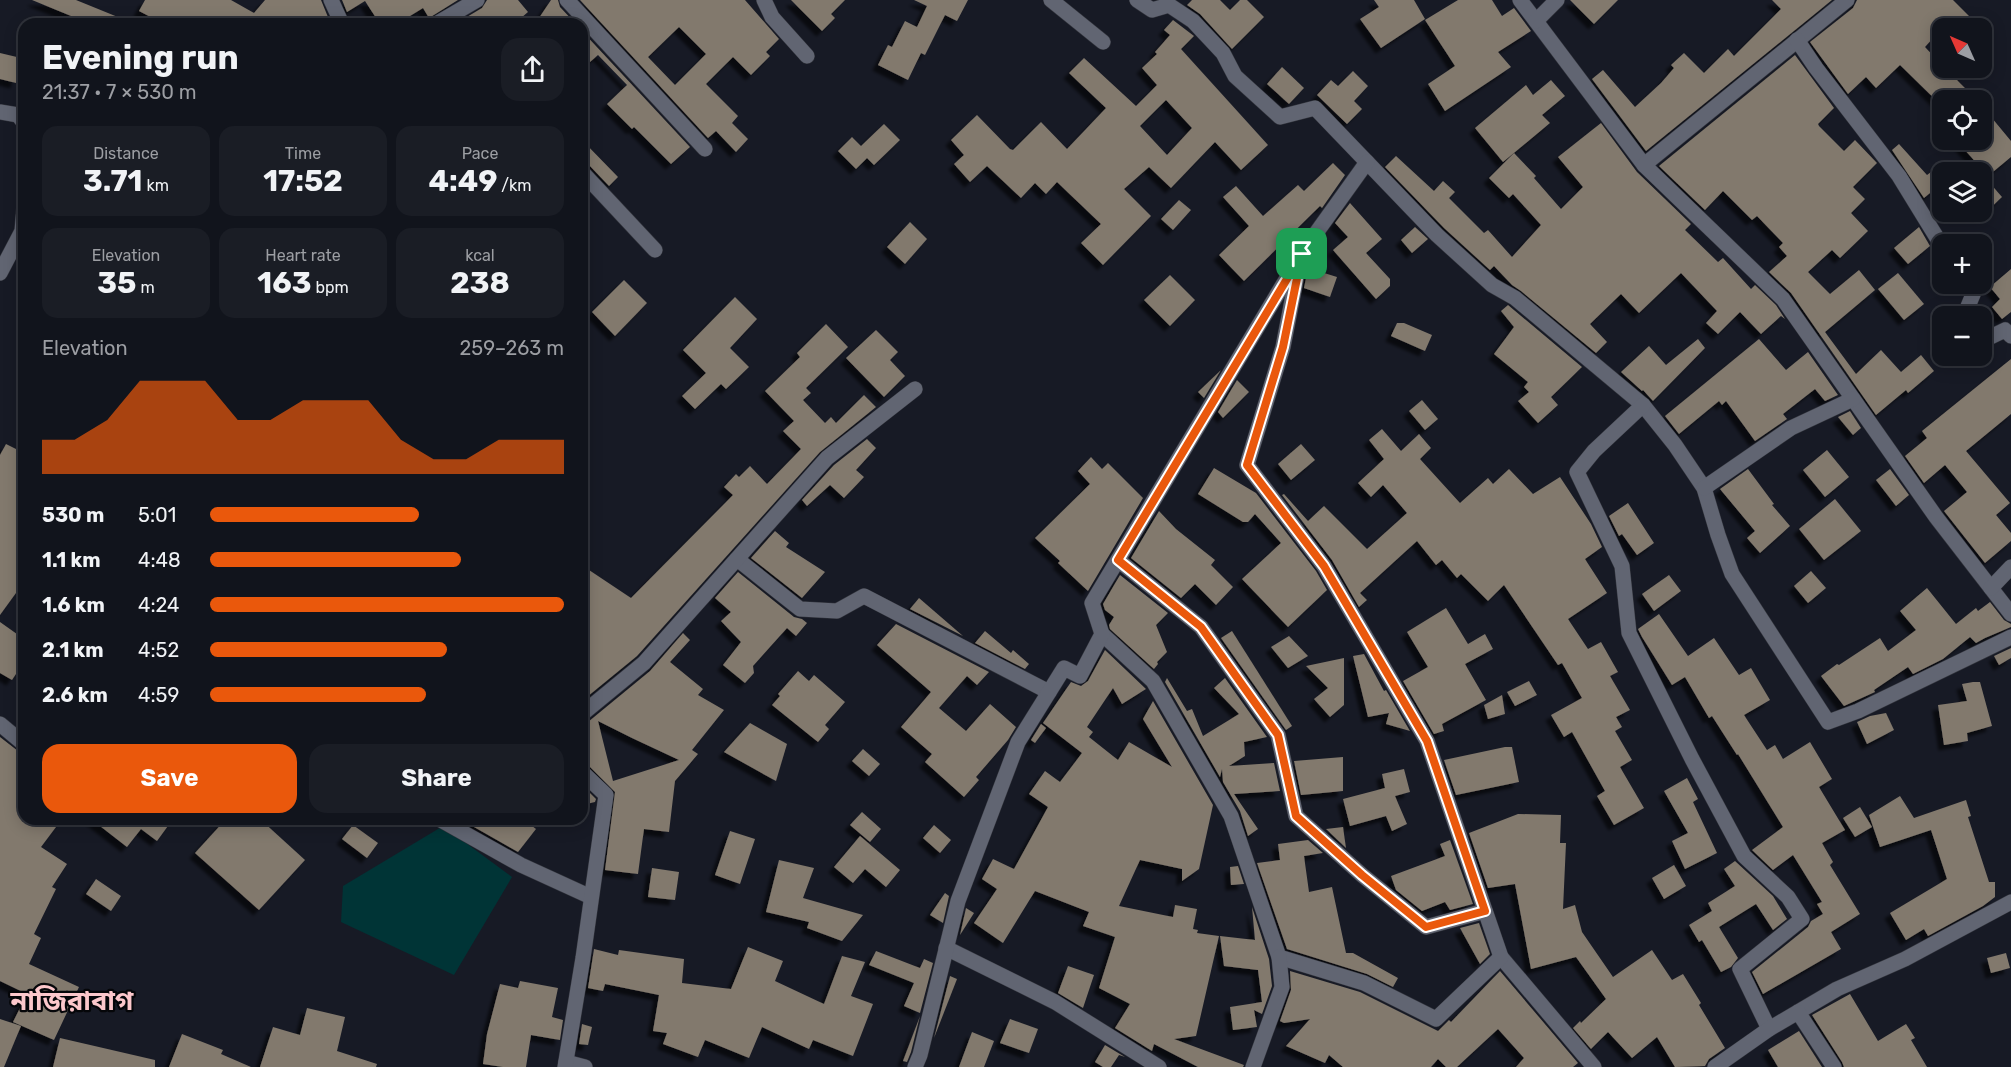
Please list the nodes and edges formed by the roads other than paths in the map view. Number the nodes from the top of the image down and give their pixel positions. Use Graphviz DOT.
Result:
graph roads {
  1 [pos="331,0"];
  2 [pos="477,0"];
  3 [pos="764,0"];
  4 [pos="1051,0"];
  5 [pos="1137,0"];
  6 [pos="1520,0"];
  7 [pos="1557,0"];
  8 [pos="1846,0"];
  9 [pos="574,2"];
  10 [pos="339,18"];
  11 [pos="457,18"];
  12 [pos="1536,21"];
  13 [pos="1797,40"];
  14 [pos="1104,42"];
  15 [pos="807,56"];
  16 [pos="0,112"];
  17 [pos="18,115"];
  18 [pos="705,148"];
  19 [pos="1367,162"];
  20 [pos="1644,165"];
  21 [pos="588,178"];
  22 [pos="1935,234"];
  23 [pos="18,239"];
  24 [pos="654,250"];
  25 [pos="1302,254"];
  26 [pos="0,273"];
  27 [pos="1992,336"];
  28 [pos="2011,336"];
  29 [pos="915,389"];
  30 [pos="1853,399"];
  31 [pos="1643,405"];
  32 [pos="1704,488"];
  33 [pos="737,559"];
  34 [pos="1118,560"];
  35 [pos="2011,567"];
  36 [pos="1991,588"];
  37 [pos="2011,614"];
  38 [pos="1102,634"];
  39 [pos="2011,637"];
  40 [pos="1049,692"];
  41 [pos="588,709"];
  42 [pos="0,724"];
  43 [pos="18,739"];
  44 [pos="588,777"];
  45 [pos="450,825"];
  46 [pos="591,897"];
  47 [pos="2011,902"];
  48 [pos="1485,911"];
  49 [pos="946,948"];
  50 [pos="1280,957"];
  51 [pos="1501,957"];
  52 [pos="1798,1012"];
  53 [pos="1769,1029"];
  54 [pos="566,1064"];
  55 [pos="585,1067"];
  56 [pos="915,1067"];
  57 [pos="1159,1067"];
  58 [pos="1253,1067"];
  59 [pos="1594,1067"];
  60 [pos="1715,1067"];
  61 [pos="1834,1067"];
  1 -- 10 [label="street"];
  2 -- 11 [label="street"];
  3 -- 15 [label="street"];
  4 -- 14 [label="street"];
  5 -- 19 [label="street"];
  6 -- 12 [label="street"];
  7 -- 12 [label="street"];
  8 -- 13 [label="street"];
  9 -- 18 [label="street"];
  12 -- 20 [label="street"];
  13 -- 20 [label="street"];
  13 -- 22 [label="street"];
  16 -- 17 [label="street"];
  19 -- 25 [label="street"];
  19 -- 31 [label="street"];
  20 -- 30 [label="street"];
  21 -- 24 [label="street"];
  23 -- 26 [label="street"];
  25 -- 34 [label="street"];
  25 -- 48 [label="street"];
  27 -- 28 [label="street"];
  29 -- 33 [label="street"];
  30 -- 32 [label="street"];
  30 -- 36 [label="street"];
  31 -- 32 [label="street"];
  31 -- 53 [label="street"];
  32 -- 39 [label="street"];
  33 -- 40 [label="street"];
  33 -- 41 [label="street"];
  34 -- 38 [label="street"];
  34 -- 48 [label="street"];
  35 -- 36 [label="street"];
  36 -- 37 [label="street"];
  38 -- 40 [label="street"];
  38 -- 50 [label="street"];
  40 -- 49 [label="street"];
  42 -- 43 [label="street"];
  44 -- 46 [label="street"];
  45 -- 46 [label="street"];
  46 -- 54 [label="street"];
  47 -- 52 [label="street"];
  48 -- 51 [label="street"];
  49 -- 56 [label="street"];
  49 -- 57 [label="street"];
  50 -- 51 [label="street"];
  50 -- 58 [label="street"];
  51 -- 59 [label="street"];
  52 -- 53 [label="street"];
  52 -- 61 [label="street"];
  53 -- 60 [label="street"];
  54 -- 55 [label="street"];
}
